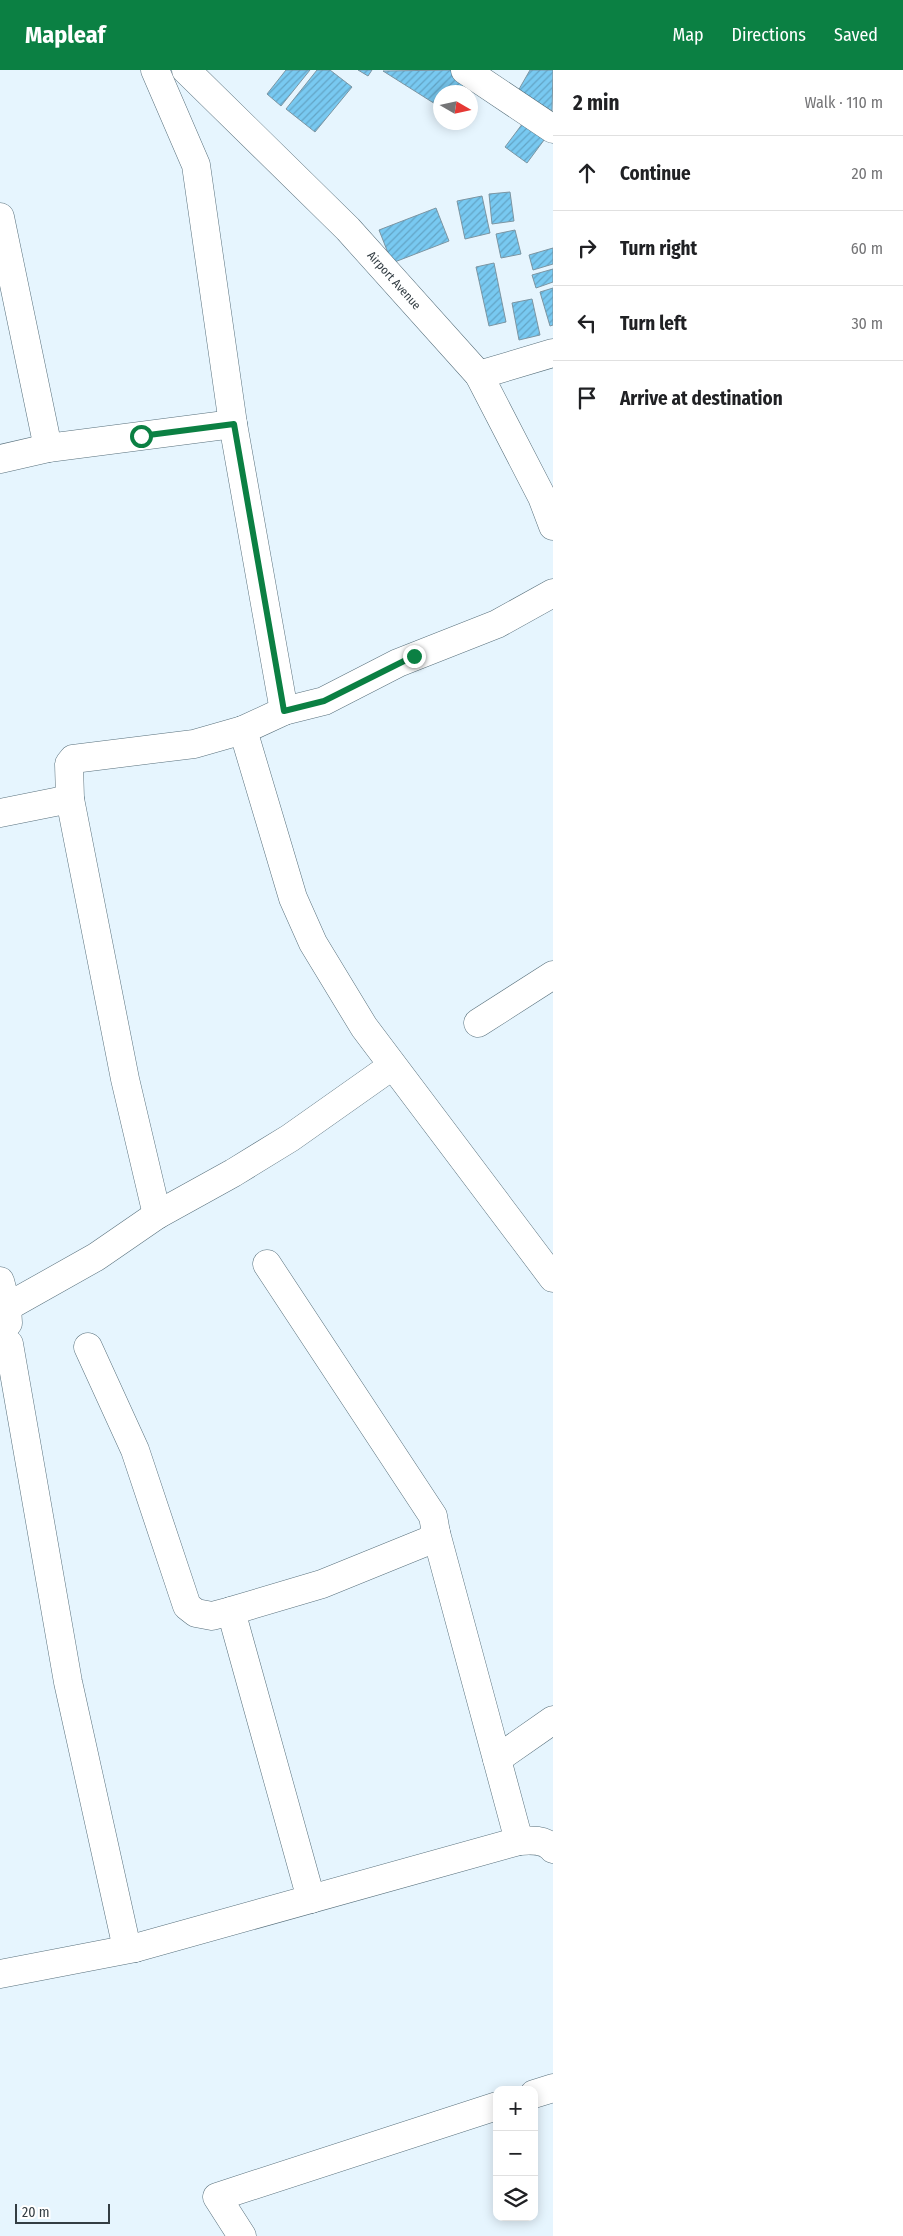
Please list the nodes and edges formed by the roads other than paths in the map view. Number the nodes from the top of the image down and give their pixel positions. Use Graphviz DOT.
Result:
graph roads {
  1 [pos="155,70"];
  2 [pos="186,70"];
  3 [pos="465,70"];
  4 [pos="553,129"];
  5 [pos="0,217"];
  6 [pos="553,353"];
  7 [pos="479,375"];
  8 [pos="234,424"];
  9 [pos="48,448"];
  10 [pos="0,459"];
  11 [pos="553,526"];
  12 [pos="553,593"];
  13 [pos="284,711"];
  14 [pos="243,730"];
  15 [pos="70,800"];
  16 [pos="0,813"];
  17 [pos="553,975"];
  18 [pos="478,1023"];
  19 [pos="392,1066"];
  20 [pos="157,1215"];
  21 [pos="267,1264"];
  22 [pos="553,1278"];
  23 [pos="0,1281"];
  24 [pos="7,1307"];
  25 [pos="4,1345"];
  26 [pos="88,1347"];
  27 [pos="436,1533"];
  28 [pos="232,1612"];
  29 [pos="553,1720"];
  30 [pos="498,1759"];
  31 [pos="519,1842"];
  32 [pos="553,1849"];
  33 [pos="311,1899"];
  34 [pos="135,1948"];
  35 [pos="0,1974"];
  36 [pos="553,2088"];
  37 [pos="538,2093"];
  38 [pos="493,2107"];
  39 [pos="242,2236"];
  1 -- 8 [label="street"];
  2 -- 7 [label="street, Airport Avenue"];
  3 -- 4 [label="street"];
  5 -- 9 [label="street"];
  6 -- 7 [label="street"];
  7 -- 11 [label="street, Airport Avenue"];
  8 -- 9 [label="street"];
  8 -- 13 [label="street"];
  9 -- 10 [label="street"];
  12 -- 13 [label="street"];
  13 -- 14 [label="street"];
  14 -- 15 [label="street"];
  14 -- 19 [label="street"];
  15 -- 16 [label="street"];
  15 -- 20 [label="street"];
  17 -- 18 [label="street"];
  19 -- 20 [label="street"];
  19 -- 22 [label="street"];
  20 -- 24 [label="street"];
  21 -- 27 [label="street"];
  23 -- 24 [label="street"];
  24 -- 25 [label="street"];
  25 -- 34 [label="street"];
  26 -- 28 [label="street"];
  27 -- 28 [label="street"];
  27 -- 30 [label="street"];
  28 -- 33 [label="street"];
  29 -- 30 [label="street"];
  30 -- 31 [label="street"];
  31 -- 32 [label="street"];
  31 -- 33 [label="street"];
  33 -- 34 [label="street"];
  34 -- 35 [label="street"];
  36 -- 37 [label="street"];
  38 -- 39 [label="street"];
}
